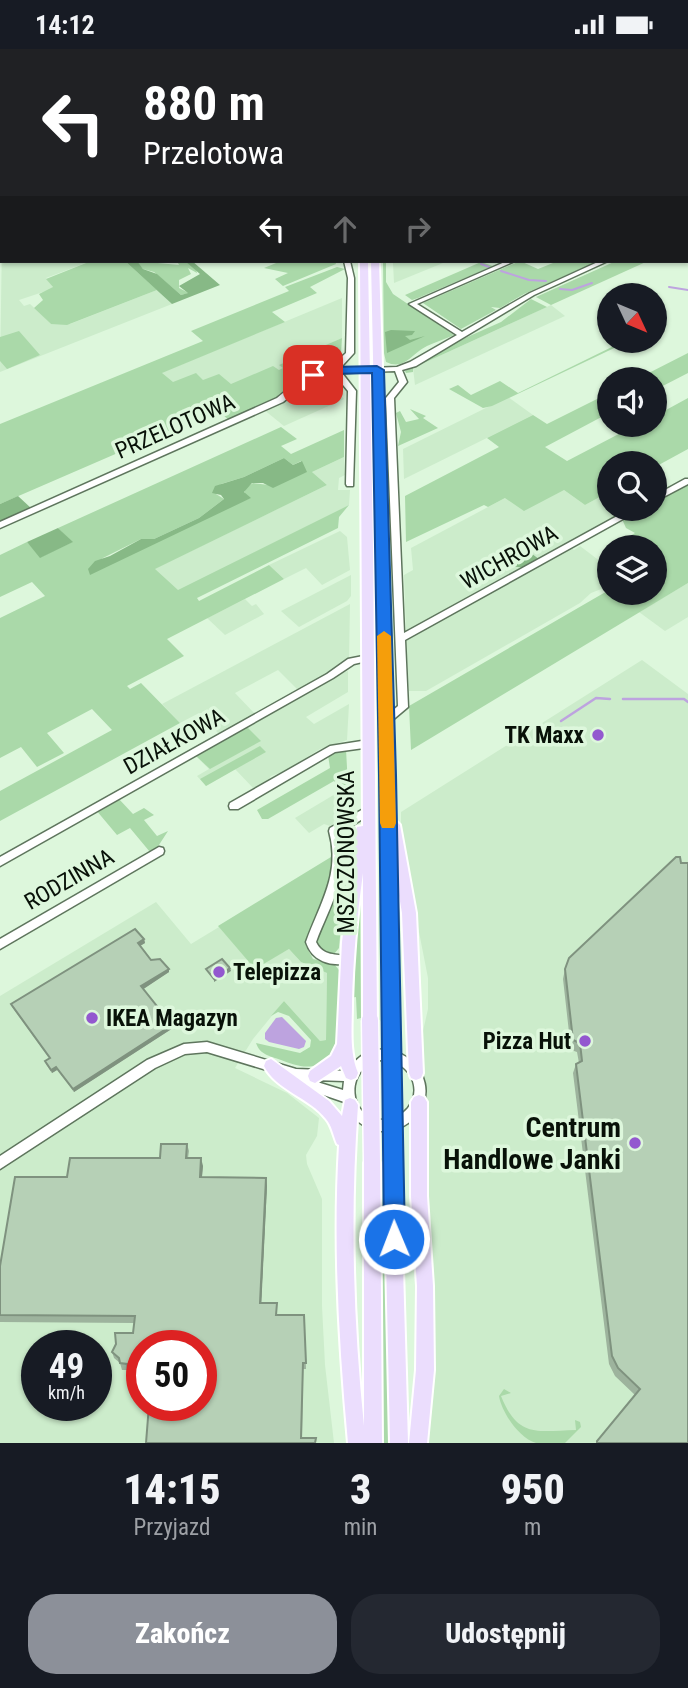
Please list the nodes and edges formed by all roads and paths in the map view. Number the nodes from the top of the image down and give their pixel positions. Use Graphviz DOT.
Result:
graph roads {
  1 [pos="347,263"];
  2 [pos="363,263"];
  3 [pos="375,263"];
  4 [pos="507,263"];
  5 [pos="600,263"];
  6 [pos="461,335"];
  7 [pos="398,369"];
  8 [pos="338,370"];
  9 [pos="364,370"];
  10 [pos="377,370"];
  11 [pos="688,481"];
  12 [pos="350,484"];
  13 [pos="667,493"];
  14 [pos="615,521"];
  15 [pos="0,525"];
  16 [pos="400,639"];
  17 [pos="368,658"];
  18 [pos="386,721"];
  19 [pos="368,744"];
  20 [pos="388,790"];
  21 [pos="368,793"];
  22 [pos="234,806"];
  23 [pos="365,811"];
  24 [pos="159,851"];
  25 [pos="0,862"];
  26 [pos="0,944"];
  27 [pos="345,960"];
  28 [pos="344,1045"];
  29 [pos="271,1066"];
  30 [pos="416,1073"];
  31 [pos="296,1074"];
  32 [pos="350,1074"];
  33 [pos="315,1076"];
  34 [pos="349,1101"];
  35 [pos="419,1102"];
  36 [pos="346,1152"];
  37 [pos="3,1163"];
  38 [pos="357,1443"];
  39 [pos="373,1443"];
  40 [pos="399,1443"];
  41 [pos="418,1443"];
  1 -- 8 [label="street"];
  2 -- 9 [label="main road, MSZCZONOWSKA"];
  3 -- 10 [label="main road, MSZCZONOWSKA"];
  4 -- 6 [label="street"];
  5 -- 6 [label="street"];
  6 -- 7 [label="street"];
  7 -- 10 [label="street, PRZELOTOWA"];
  7 -- 16 [label="street"];
  8 -- 9 [label="street, PRZELOTOWA"];
  8 -- 12 [label="street"];
  8 -- 15 [label="street, PRZELOTOWA"];
  9 -- 10 [label="street, PRZELOTOWA"];
  9 -- 17 [label="main road, MSZCZONOWSKA"];
  10 -- 18 [label="main road, MSZCZONOWSKA"];
  11 -- 13 [label="street"];
  14 -- 16 [label="street, WICHROWA"];
  16 -- 18 [label="street"];
  17 -- 19 [label="main road, MSZCZONOWSKA"];
  17 -- 25 [label="street, DZIAŁKOWA"];
  18 -- 20 [label="main road, MSZCZONOWSKA"];
  19 -- 21 [label="main road, MSZCZONOWSKA"];
  19 -- 22 [label="street"];
  20 -- 30 [label="main road"];
  20 -- 40 [label="main road, MSZCZONOWSKA, bridge"];
  21 -- 23 [label="main road"];
  21 -- 39 [label="main road, MSZCZONOWSKA, bridge"];
  23 -- 27 [label="main road"];
  23 -- 27 [label="street"];
  24 -- 26 [label="street, RODZINNA"];
  27 -- 28 [label="main road"];
  28 -- 32 [label="main road"];
  28 -- 33 [label="main road"];
  29 -- 31 [label="street"];
  29 -- 36 [label="main road"];
  29 -- 37 [label="street"];
  30 -- 32 [label="street"];
  30 -- 35 [label="street"];
  31 -- 33 [label="street"];
  31 -- 34 [label="street"];
  32 -- 33 [label="street"];
  32 -- 34 [label="street"];
  34 -- 35 [label="street"];
  34 -- 36 [label="main road"];
  35 -- 41 [label="main road"];
  36 -- 38 [label="main road"];
}
